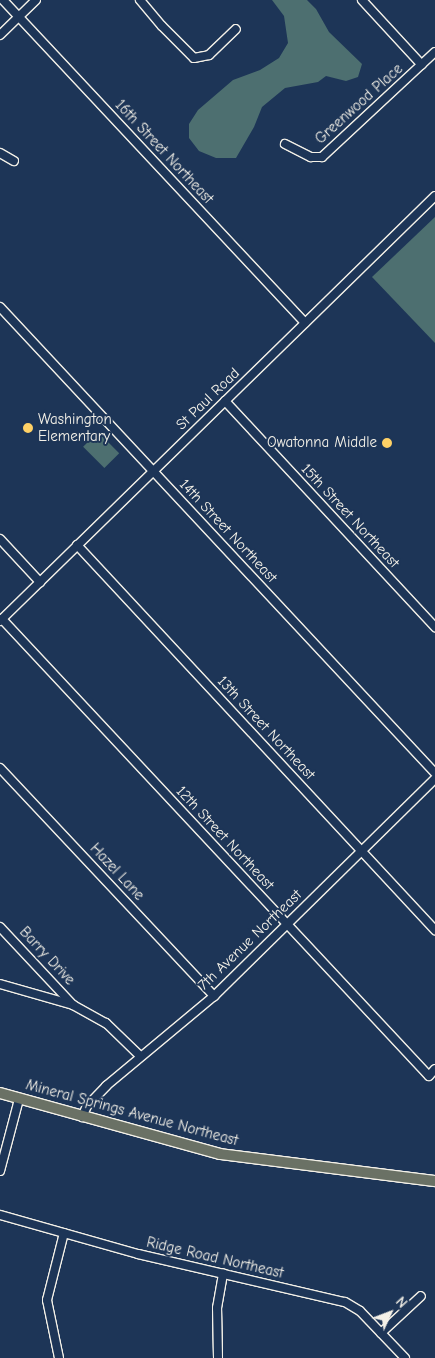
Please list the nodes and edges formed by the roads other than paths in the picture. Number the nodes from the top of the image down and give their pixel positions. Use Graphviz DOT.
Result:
graph roads {
  1 [pos="3,0"];
  2 [pos="36,0"];
  3 [pos="140,0"];
  4 [pos="362,0"];
  5 [pos="19,17"];
  6 [pos="236,29"];
  7 [pos="0,35"];
  8 [pos="435,52"];
  9 [pos="422,65"];
  10 [pos="285,144"];
  11 [pos="0,153"];
  12 [pos="14,161"];
  13 [pos="435,196"];
  14 [pos="0,307"];
  15 [pos="305,324"];
  16 [pos="225,401"];
  17 [pos="153,471"];
  18 [pos="0,539"];
  19 [pos="77,545"];
  20 [pos="40,582"];
  21 [pos="1,620"];
  22 [pos="435,627"];
  23 [pos="0,768"];
  24 [pos="435,773"];
  25 [pos="435,779"];
  26 [pos="361,850"];
  27 [pos="286,924"];
  28 [pos="0,927"];
  29 [pos="435,930"];
  30 [pos="0,984"];
  31 [pos="214,996"];
  32 [pos="73,1005"];
  33 [pos="140,1056"];
  34 [pos="435,1069"];
  35 [pos="0,1093"];
  36 [pos="19,1099"];
  37 [pos="82,1117"];
  38 [pos="0,1171"];
  39 [pos="435,1181"];
  40 [pos="0,1215"];
  41 [pos="64,1233"];
  42 [pos="223,1274"];
  43 [pos="421,1296"];
  44 [pos="381,1333"];
  45 [pos="59,1358"];
  46 [pos="218,1358"];
  47 [pos="405,1358"];
  1 -- 5 [label="street, 16th Street Northeast"];
  2 -- 5 [label="street"];
  3 -- 6 [label="street"];
  4 -- 9 [label="street"];
  5 -- 7 [label="street"];
  5 -- 15 [label="street, 16th Street Northeast"];
  8 -- 9 [label="street, Greenwood Place"];
  9 -- 10 [label="street, Greenwood Place"];
  11 -- 12 [label="street"];
  13 -- 15 [label="street, St Paul Road"];
  14 -- 17 [label="street, 14th Street Northeast"];
  15 -- 16 [label="street, St Paul Road"];
  16 -- 17 [label="street, St Paul Road"];
  16 -- 22 [label="street, 15th Street Northeast"];
  17 -- 19 [label="street, St Paul Road"];
  17 -- 24 [label="street, 14th Street Northeast"];
  18 -- 20 [label="street"];
  19 -- 20 [label="street, St Paul Road"];
  19 -- 26 [label="street, 13th Street Northeast"];
  20 -- 21 [label="street, St Paul Road"];
  21 -- 27 [label="street, 12th Street Northeast"];
  23 -- 31 [label="street, Hazel Lane"];
  25 -- 26 [label="street, 7th Avenue Northeast"];
  26 -- 27 [label="street, 7th Avenue Northeast"];
  26 -- 29 [label="street, 13th Street Northeast"];
  27 -- 31 [label="street, 7th Avenue Northeast"];
  27 -- 34 [label="street, 12th Street Northeast"];
  28 -- 32 [label="street, Barry Drive"];
  30 -- 32 [label="street, Barry Drive"];
  31 -- 33 [label="street, 7th Avenue Northeast"];
  32 -- 33 [label="street, Barry Drive"];
  33 -- 37 [label="street, 7th Avenue Northeast"];
  35 -- 36 [label="main road, Mineral Springs Avenue Northeast"];
  36 -- 37 [label="main road, Mineral Springs Avenue Northeast"];
  36 -- 38 [label="street"];
  37 -- 39 [label="main road, Mineral Springs Avenue Northeast"];
  40 -- 41 [label="street, Ridge Road Northeast"];
  41 -- 42 [label="street, Ridge Road Northeast"];
  41 -- 45 [label="street"];
  42 -- 44 [label="street, Ridge Road Northeast"];
  42 -- 46 [label="street"];
  43 -- 44 [label="street"];
  44 -- 47 [label="street, Ridge Road Northeast"];
}
